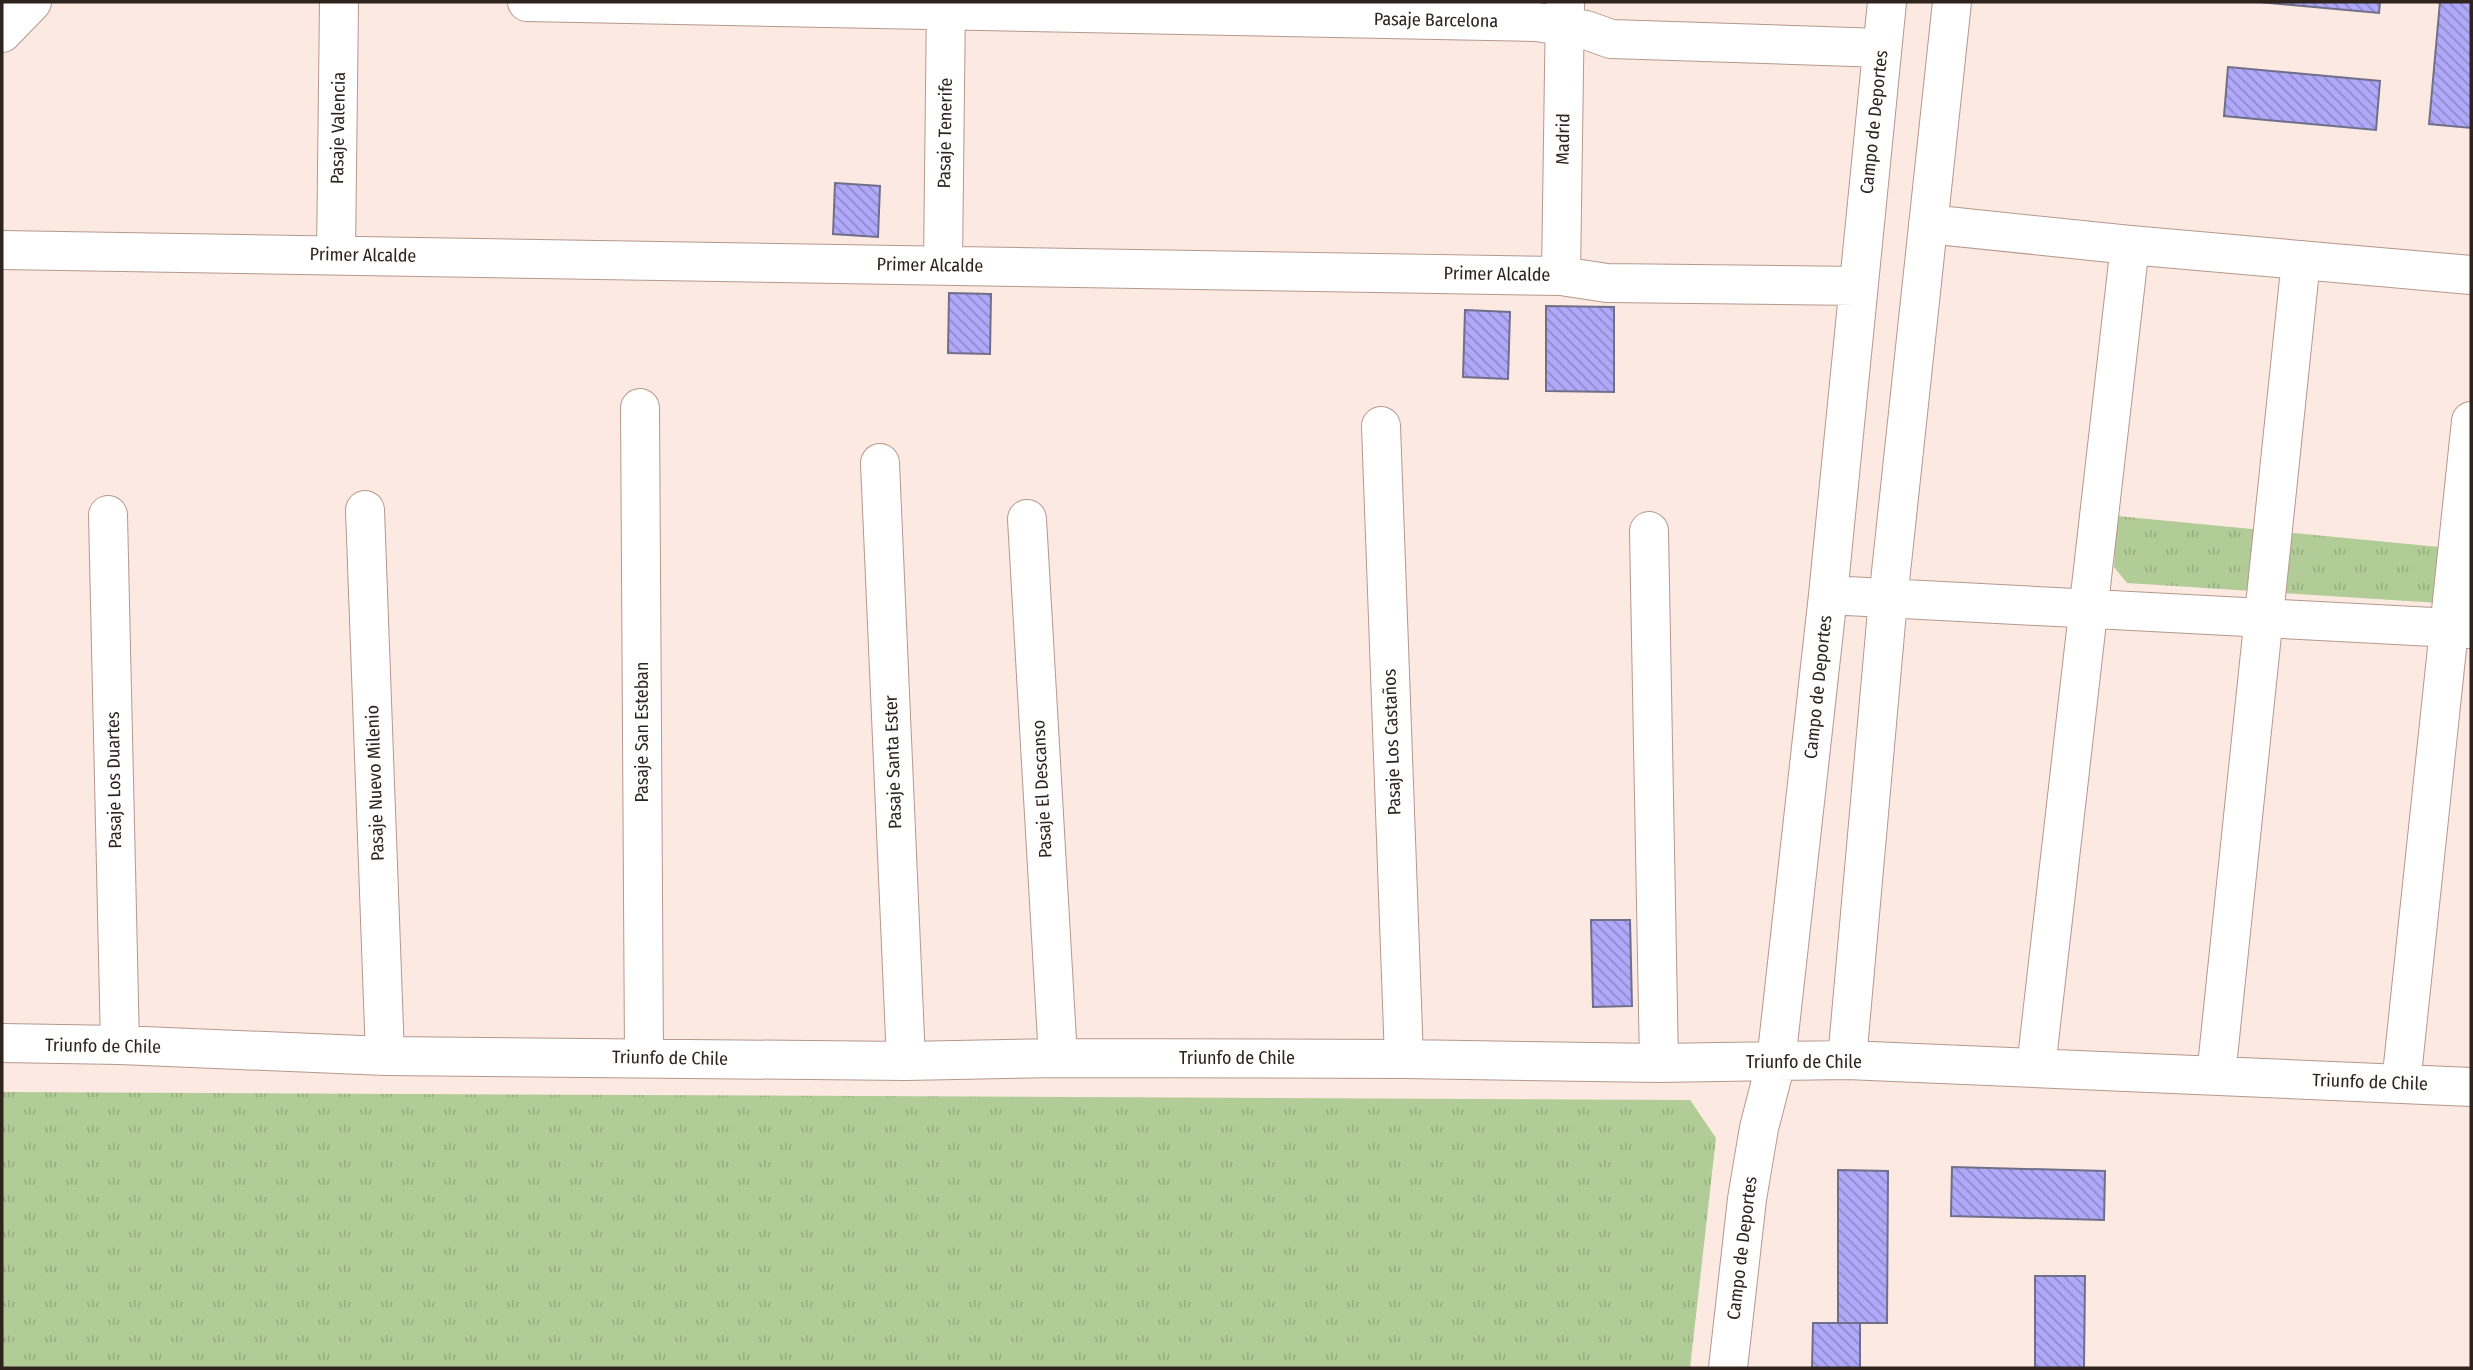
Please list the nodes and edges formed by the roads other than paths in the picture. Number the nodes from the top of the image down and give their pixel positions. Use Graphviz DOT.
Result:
graph roads {
  1 [pos="32,2"];
  2 [pos="339,2"];
  3 [pos="527,2"];
  4 [pos="1887,2"];
  5 [pos="1952,2"];
  6 [pos="946,5"];
  7 [pos="1565,15"];
  8 [pos="2,33"];
  9 [pos="1882,48"];
  10 [pos="1928,223"];
  11 [pos="2130,245"];
  12 [pos="2,250"];
  13 [pos="336,255"];
  14 [pos="2301,260"];
  15 [pos="943,265"];
  16 [pos="2471,275"];
  17 [pos="1561,276"];
  18 [pos="1857,286"];
  19 [pos="640,408"];
  20 [pos="2471,421"];
  21 [pos="1381,426"];
  22 [pos="880,463"];
  23 [pos="365,510"];
  24 [pos="108,515"];
  25 [pos="1027,520"];
  26 [pos="1649,531"];
  27 [pos="1828,596"];
  28 [pos="1888,600"];
  29 [pos="2088,610"];
  30 [pos="2264,619"];
  31 [pos="2460,628"];
  32 [pos="2,1043"];
  33 [pos="120,1045"];
  34 [pos="385,1056"];
  35 [pos="644,1057"];
  36 [pos="1058,1058"];
  37 [pos="1404,1059"];
  38 [pos="906,1060"];
  39 [pos="1847,1060"];
  40 [pos="1776,1062"];
  41 [pos="1659,1063"];
  42 [pos="2036,1068"];
  43 [pos="2216,1076"];
  44 [pos="2401,1084"];
  45 [pos="2471,1087"];
  46 [pos="1728,1368"];
  1 -- 8 [label="street"];
  2 -- 13 [label="street, Pasaje Valencia"];
  3 -- 6 [label="street, Pasaje Barcelona"];
  4 -- 9 [label="street, Campo de Deportes"];
  5 -- 10 [label="street"];
  6 -- 7 [label="street, Pasaje Barcelona"];
  6 -- 15 [label="street, Pasaje Tenerife"];
  7 -- 9 [label="street, Pasaje Barcelona"];
  7 -- 17 [label="street, Madrid"];
  9 -- 18 [label="street, Campo de Deportes"];
  10 -- 11 [label="street"];
  10 -- 28 [label="street"];
  11 -- 14 [label="street"];
  11 -- 29 [label="street"];
  12 -- 13 [label="street, Primer Alcalde"];
  13 -- 15 [label="street, Primer Alcalde"];
  14 -- 16 [label="street"];
  14 -- 30 [label="street"];
  15 -- 17 [label="street, Primer Alcalde"];
  17 -- 18 [label="street, Primer Alcalde"];
  18 -- 27 [label="street, Campo de Deportes"];
  19 -- 35 [label="street, Pasaje San Esteban"];
  20 -- 31 [label="street"];
  21 -- 37 [label="street, Pasaje Los Castaños"];
  22 -- 38 [label="street, Pasaje Santa Ester"];
  23 -- 34 [label="street, Pasaje Nuevo Milenio"];
  24 -- 33 [label="street, Pasaje Los Duartes"];
  25 -- 36 [label="street, Pasaje El Descanso"];
  26 -- 41 [label="street"];
  27 -- 28 [label="street"];
  27 -- 40 [label="street, Campo de Deportes"];
  28 -- 29 [label="street"];
  28 -- 39 [label="street"];
  29 -- 30 [label="street"];
  29 -- 42 [label="street"];
  30 -- 31 [label="street"];
  30 -- 43 [label="street"];
  31 -- 44 [label="street"];
  32 -- 33 [label="street, Triunfo de Chile"];
  33 -- 34 [label="street, Triunfo de Chile"];
  34 -- 35 [label="street, Triunfo de Chile"];
  35 -- 38 [label="street, Triunfo de Chile"];
  36 -- 37 [label="street, Triunfo de Chile"];
  36 -- 38 [label="street, Triunfo de Chile"];
  37 -- 41 [label="street, Triunfo de Chile"];
  39 -- 40 [label="street, Triunfo de Chile"];
  39 -- 42 [label="street, Triunfo de Chile"];
  40 -- 41 [label="street, Triunfo de Chile"];
  40 -- 46 [label="street, Campo de Deportes"];
  42 -- 43 [label="street, Triunfo de Chile"];
  43 -- 44 [label="street, Triunfo de Chile"];
  44 -- 45 [label="street, Triunfo de Chile"];
}
